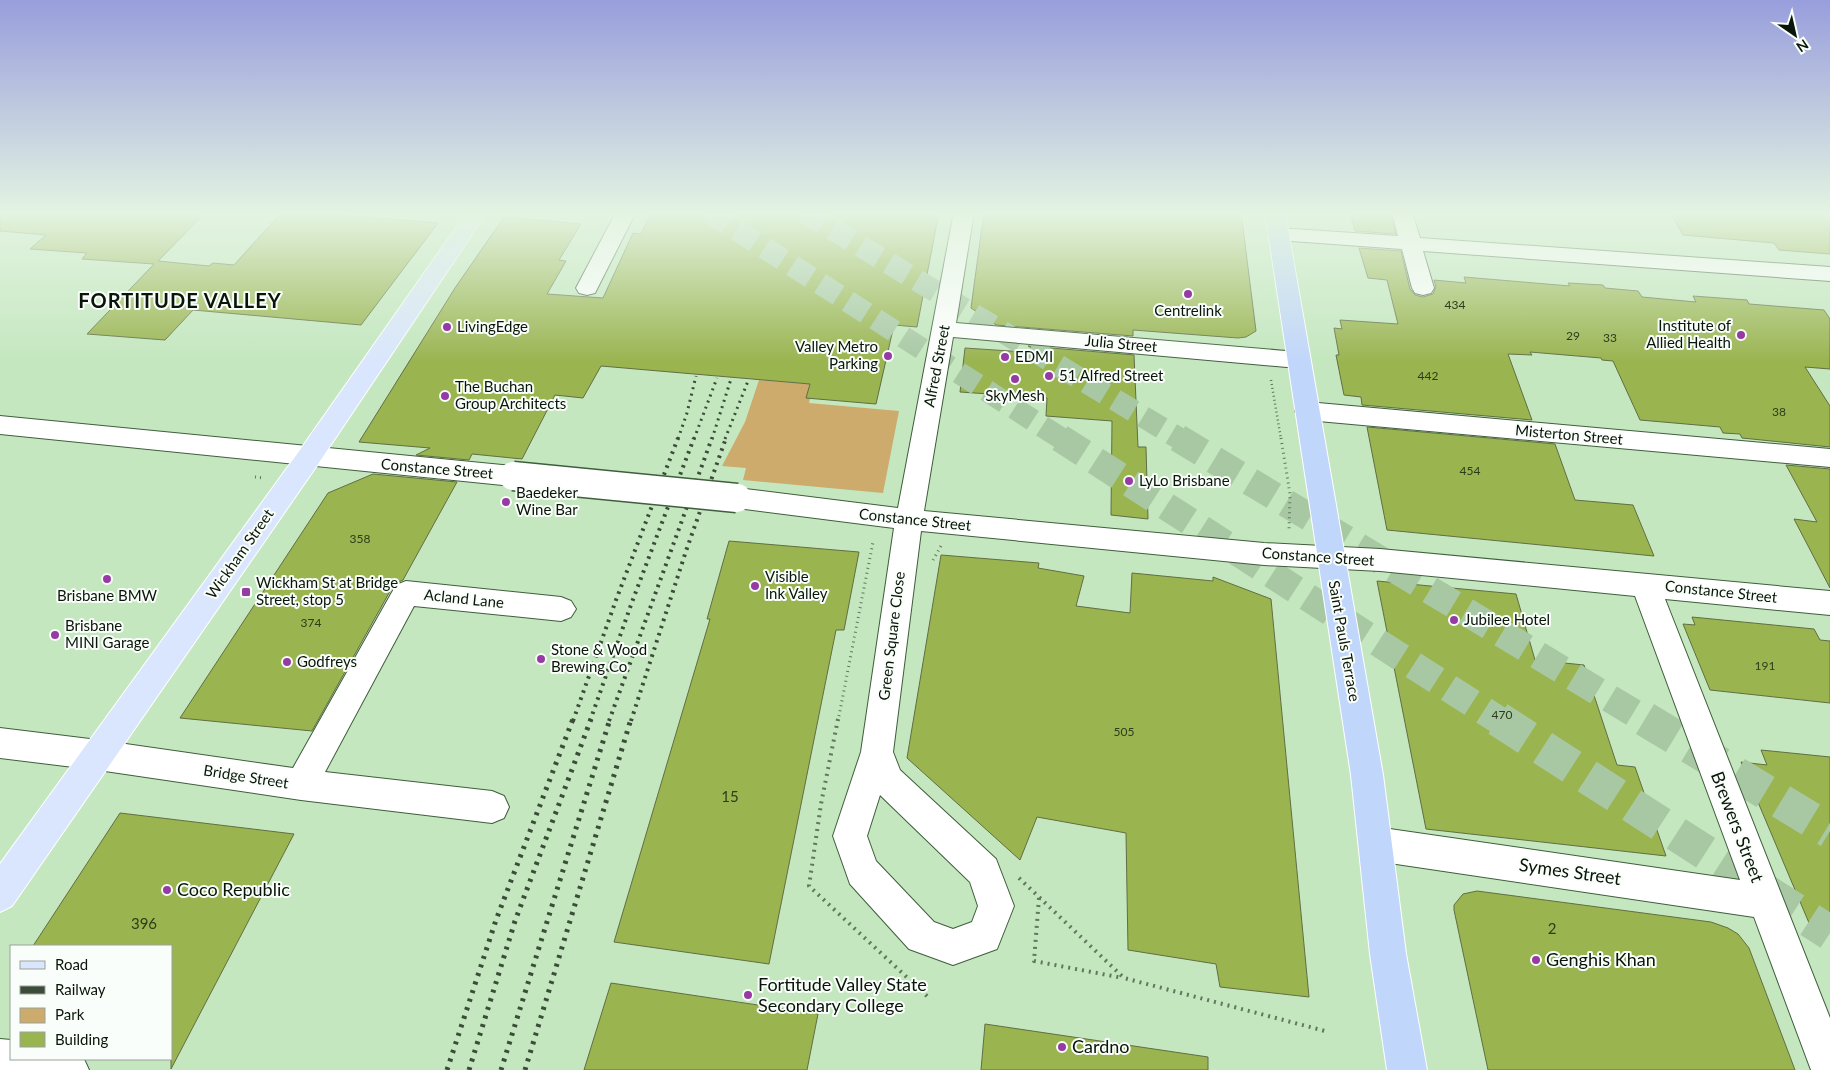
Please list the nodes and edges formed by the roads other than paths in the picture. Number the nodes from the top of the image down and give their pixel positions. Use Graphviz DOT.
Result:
graph roads {
  1 [pos="443,262"];
  2 [pos="600,262"];
  3 [pos="955,262"];
  4 [pos="1283,262"];
  5 [pos="1416,262"];
  6 [pos="1667,262"];
  7 [pos="1830,274"];
  8 [pos="587,288"];
  9 [pos="1423,288"];
  10 [pos="944,329"];
  11 [pos="1298,360"];
  12 [pos="1307,411"];
  13 [pos="0,425"];
  14 [pos="309,457"];
  15 [pos="1830,458"];
  16 [pos="910,520"];
  17 [pos="1330,557"];
  18 [pos="1645,585"];
  19 [pos="1830,603"];
  20 [pos="561,609"];
  21 [pos="0,743"];
  22 [pos="877,752"];
  23 [pos="98,755"];
  24 [pos="301,785"];
  25 [pos="492,807"];
  26 [pos="1376,844"];
  27 [pos="0,894"];
  28 [pos="1765,901"];
  29 [pos="12,1060"];
  30 [pos="1830,1068"];
  31 [pos="69,1070"];
  32 [pos="1406,1070"];
  1 -- 14 [label="main road, Wickham Street"];
  2 -- 8 [label="street"];
  3 -- 10 [label="street, Alfred Street"];
  4 -- 11 [label="highway, Saint Pauls Terrace"];
  5 -- 9 [label="street"];
  6 -- 7 [label="street"];
  10 -- 11 [label="street, Julia Street"];
  10 -- 16 [label="street, Alfred Street"];
  11 -- 12 [label="highway, Saint Pauls Terrace"];
  12 -- 15 [label="street, Misterton Street"];
  12 -- 17 [label="highway, Saint Pauls Terrace"];
  13 -- 14 [label="street, Constance Street"];
  14 -- 16 [label="street, Constance Street, bridge"];
  14 -- 23 [label="main road, Wickham Street"];
  16 -- 17 [label="street, Constance Street"];
  16 -- 22 [label="street, Green Square Close"];
  17 -- 18 [label="street, Constance Street"];
  17 -- 26 [label="highway, Saint Pauls Terrace"];
  18 -- 19 [label="street, Constance Street"];
  18 -- 28 [label="street, Brewers Street"];
  20 -- 24 [label="street, Acland Lane"];
  21 -- 23 [label="street, Bridge Street"];
  22 -- 22 [label="street, Green Square Close"];
  23 -- 24 [label="street, Bridge Street"];
  23 -- 27 [label="main road, Wickham Street"];
  24 -- 25 [label="street, Bridge Street"];
  26 -- 28 [label="street, Symes Street"];
  26 -- 32 [label="highway, Saint Pauls Terrace"];
  28 -- 30 [label="street, Brewers Street"];
  29 -- 31 [label="street"];
}
